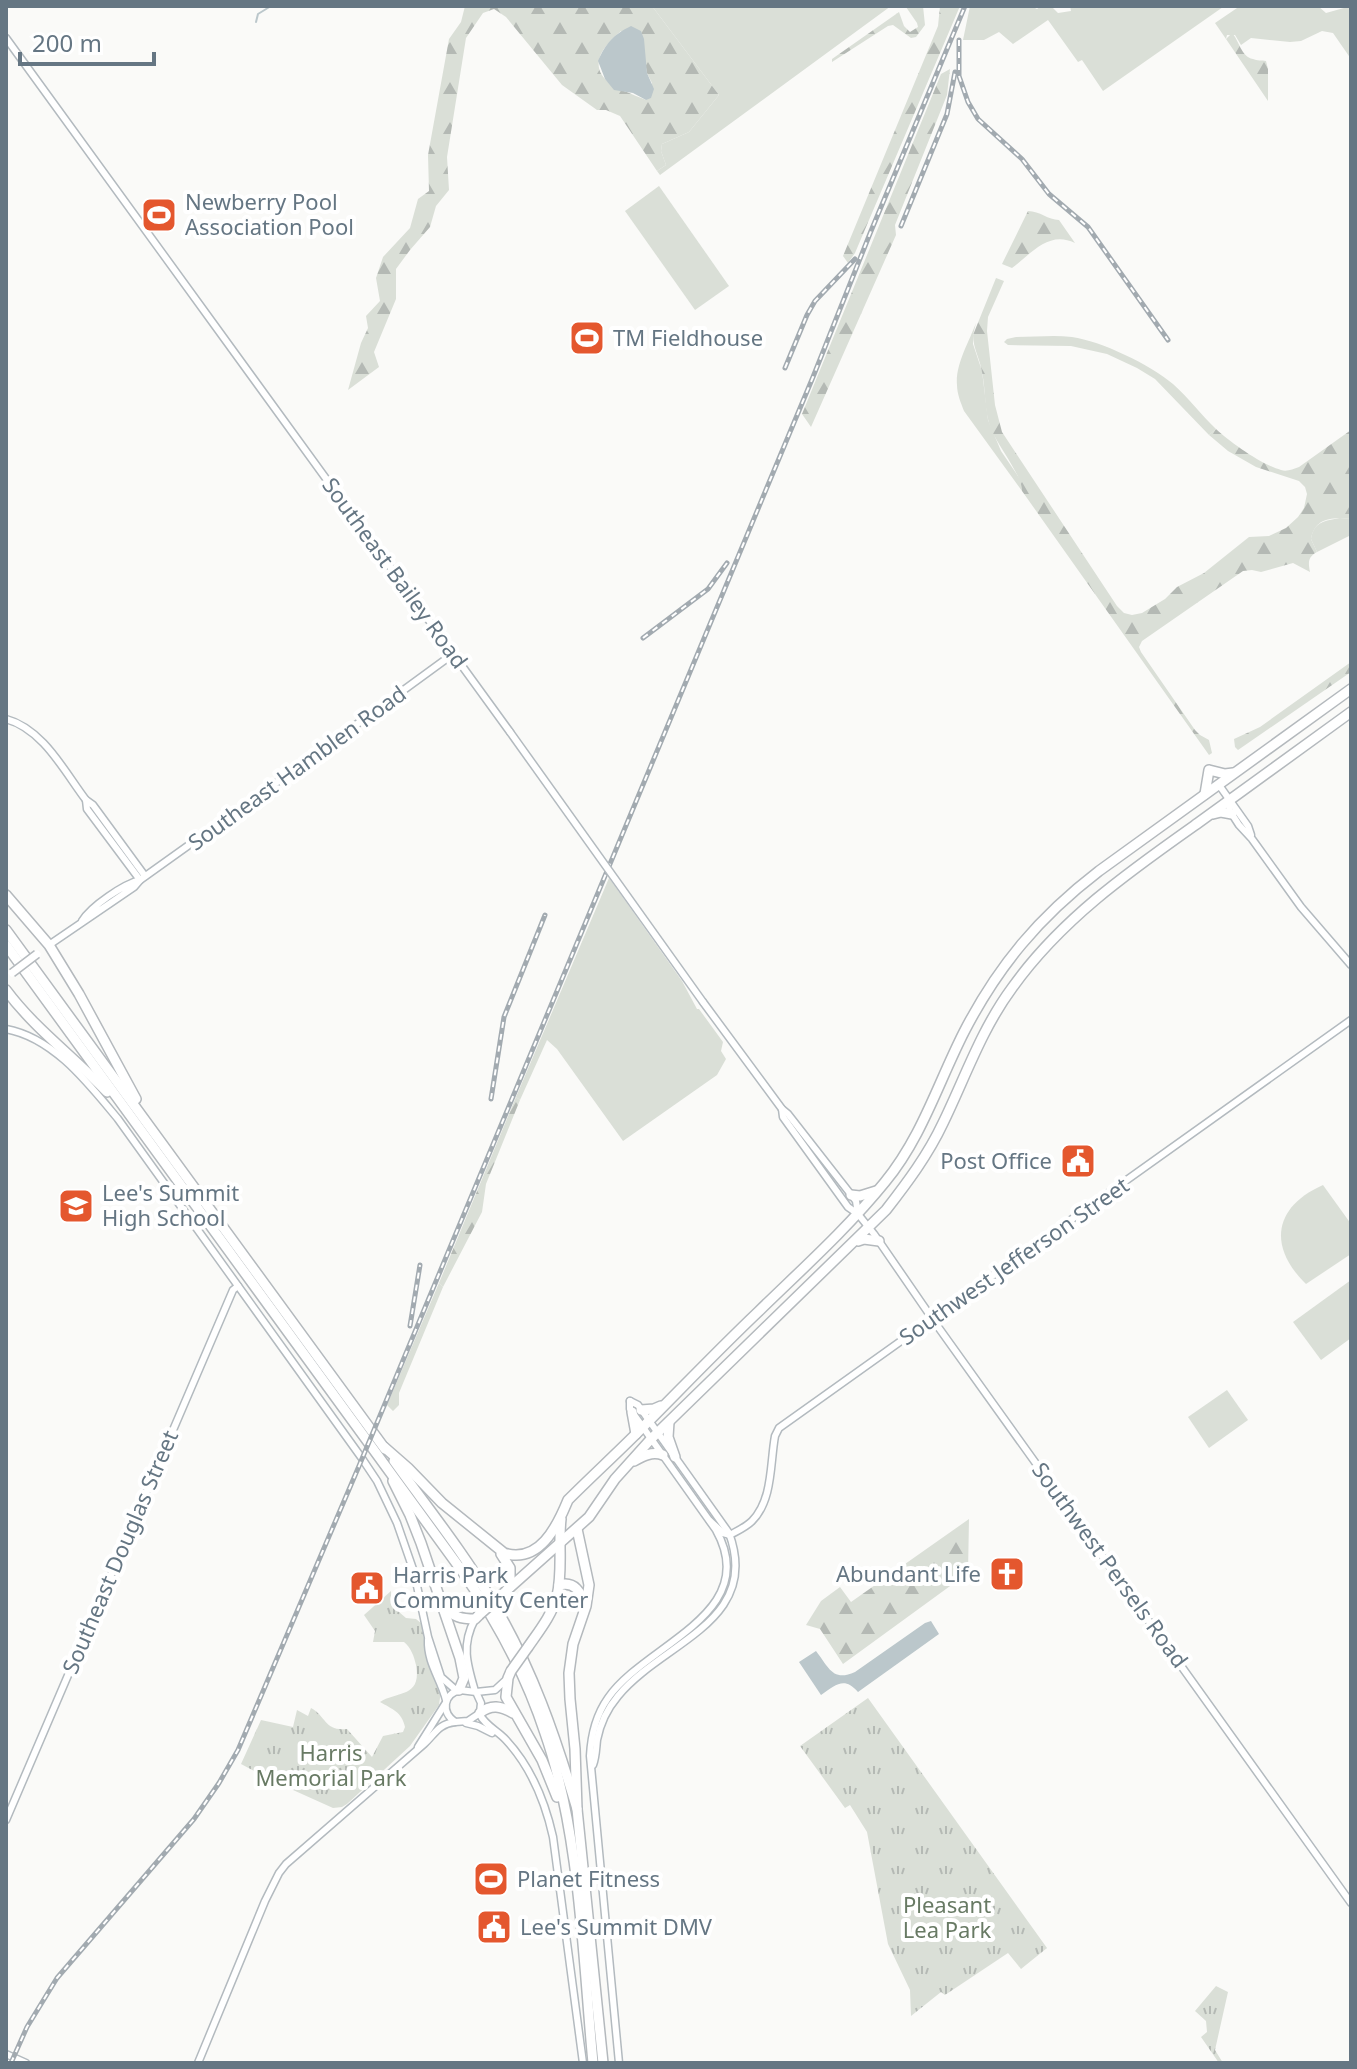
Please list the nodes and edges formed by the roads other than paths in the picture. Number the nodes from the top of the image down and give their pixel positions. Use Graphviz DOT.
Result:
graph roads {
  1 [pos="6,38"];
  2 [pos="453,654"];
  3 [pos="1351,689"];
  4 [pos="1351,712"];
  5 [pos="6,719"];
  6 [pos="1236,772"];
  7 [pos="1219,785"];
  8 [pos="1244,789"];
  9 [pos="1204,795"];
  10 [pos="1228,800"];
  11 [pos="1234,812"];
  12 [pos="1209,814"];
  13 [pos="143,878"];
  14 [pos="6,895"];
  15 [pos="6,930"];
  16 [pos="6,945"];
  17 [pos="49,945"];
  18 [pos="37,954"];
  19 [pos="1351,965"];
  20 [pos="12,973"];
  21 [pos="6,990"];
  22 [pos="1351,1020"];
  23 [pos="6,1029"];
  24 [pos="782,1109"];
  25 [pos="160,1155"];
  26 [pos="172,1155"];
  27 [pos="879,1190"];
  28 [pos="851,1195"];
  29 [pos="858,1214"];
  30 [pos="869,1228"];
  31 [pos="879,1241"];
  32 [pos="855,1242"];
  33 [pos="238,1286"];
  34 [pos="932,1319"];
  35 [pos="664,1405"];
  36 [pos="636,1411"];
  37 [pos="669,1422"];
  38 [pos="642,1427"];
  39 [pos="654,1436"];
  40 [pos="381,1450"];
  41 [pos="663,1455"];
  42 [pos="675,1457"];
  43 [pos="627,1464"];
  44 [pos="562,1516"];
  45 [pos="710,1521"];
  46 [pos="577,1529"];
  47 [pos="718,1535"];
  48 [pos="730,1535"];
  49 [pos="492,1544"];
  50 [pos="560,1544"];
  51 [pos="736,1561"];
  52 [pos="559,1585"];
  53 [pos="508,1589"];
  54 [pos="440,1598"];
  55 [pos="477,1617"];
  56 [pos="582,1619"];
  57 [pos="428,1637"];
  58 [pos="510,1675"];
  59 [pos="458,1690"];
  60 [pos="476,1692"];
  61 [pos="615,1694"];
  62 [pos="445,1702"];
  63 [pos="480,1713"];
  64 [pos="515,1714"];
  65 [pos="455,1722"];
  66 [pos="465,1722"];
  67 [pos="418,1747"];
  68 [pos="514,1751"];
  69 [pos="6,1792"];
  70 [pos="16,1797"];
  71 [pos="577,1809"];
  72 [pos="6,1820"];
  73 [pos="570,1835"];
  74 [pos="1351,1903"];
  75 [pos="6,2054"];
  76 [pos="26,2063"];
  77 [pos="198,2063"];
  78 [pos="583,2063"];
  79 [pos="593,2063"];
  80 [pos="603,2063"];
  81 [pos="619,2063"];
  1 -- 2 [label="street, Southeast Bailey Road"];
  2 -- 13 [label="street, Southeast Hamblen Road"];
  2 -- 24 [label="street, Southeast Bailey Road, bridge"];
  3 -- 6 [label="highway"];
  4 -- 8 [label="highway"];
  5 -- 13 [label="street"];
  6 -- 7 [label="highway"];
  6 -- 9 [label="highway"];
  7 -- 9 [label="highway"];
  7 -- 10 [label="street"];
  8 -- 10 [label="highway"];
  8 -- 11 [label="highway"];
  9 -- 27 [label="highway"];
  10 -- 11 [label="street"];
  10 -- 12 [label="highway"];
  11 -- 12 [label="highway"];
  11 -- 19 [label="street"];
  12 -- 30 [label="highway"];
  13 -- 17 [label="street, Southeast Hamblen Road"];
  14 -- 17 [label="highway"];
  15 -- 26 [label="highway"];
  16 -- 25 [label="highway"];
  17 -- 26 [label="highway"];
  18 -- 20 [label="main road, bridge"];
  21 -- 25 [label="highway"];
  22 -- 34 [label="street, Southwest Jefferson Street"];
  23 -- 33 [label="street"];
  24 -- 28 [label="street, Southeast Bailey Road"];
  24 -- 29 [label="street, Southeast Bailey Road"];
  25 -- 40 [label="highway"];
  26 -- 40 [label="highway"];
  27 -- 28 [label="highway"];
  27 -- 29 [label="highway"];
  28 -- 29 [label="street, Southeast Bailey Road"];
  29 -- 30 [label="street, Southeast Bailey Road"];
  29 -- 35 [label="highway"];
  30 -- 31 [label="street, Southwest Persels Road"];
  30 -- 32 [label="highway"];
  31 -- 32 [label="highway"];
  31 -- 34 [label="street, Southwest Persels Road"];
  32 -- 37 [label="highway"];
  33 -- 57 [label="street"];
  33 -- 70 [label="street, Southeast Douglas Street"];
  34 -- 48 [label="street, Southwest Jefferson Street"];
  34 -- 74 [label="street, Southwest Persels Road"];
  35 -- 36 [label="highway"];
  35 -- 38 [label="highway"];
  36 -- 38 [label="highway"];
  36 -- 38 [label="street"];
  37 -- 39 [label="highway"];
  37 -- 42 [label="highway"];
  38 -- 39 [label="street"];
  38 -- 44 [label="highway"];
  39 -- 41 [label="street"];
  39 -- 42 [label="street"];
  39 -- 43 [label="highway"];
  40 -- 49 [label="highway"];
  40 -- 54 [label="highway"];
  40 -- 71 [label="highway"];
  40 -- 73 [label="highway"];
  41 -- 43 [label="highway"];
  41 -- 45 [label="street"];
  42 -- 48 [label="street"];
  43 -- 46 [label="highway"];
  44 -- 49 [label="highway"];
  44 -- 50 [label="highway"];
  45 -- 47 [label="street"];
  45 -- 48 [label="street"];
  46 -- 50 [label="highway"];
  46 -- 56 [label="highway"];
  47 -- 51 [label="street"];
  47 -- 61 [label="street"];
  48 -- 51 [label="street"];
  49 -- 53 [label="highway"];
  50 -- 52 [label="highway"];
  50 -- 53 [label="highway"];
  51 -- 61 [label="street"];
  52 -- 56 [label="highway"];
  52 -- 58 [label="highway, bridge"];
  53 -- 55 [label="highway, bridge"];
  54 -- 55 [label="highway"];
  54 -- 59 [label="highway"];
  55 -- 60 [label="street"];
  56 -- 71 [label="highway"];
  57 -- 59 [label="street"];
  57 -- 62 [label="street"];
  58 -- 60 [label="street"];
  58 -- 64 [label="highway"];
  59 -- 60 [label="street"];
  59 -- 62 [label="street"];
  60 -- 63 [label="street"];
  61 -- 81 [label="street"];
  62 -- 65 [label="street"];
  62 -- 67 [label="street"];
  63 -- 64 [label="highway"];
  63 -- 66 [label="street"];
  63 -- 68 [label="street"];
  64 -- 73 [label="highway"];
  65 -- 66 [label="street"];
  65 -- 67 [label="street"];
  66 -- 68 [label="street"];
  67 -- 77 [label="street"];
  68 -- 78 [label="street"];
  69 -- 70 [label="street"];
  70 -- 72 [label="street, Southeast Douglas Street"];
  71 -- 80 [label="highway"];
  73 -- 79 [label="highway"];
  75 -- 76 [label="street"];
}
